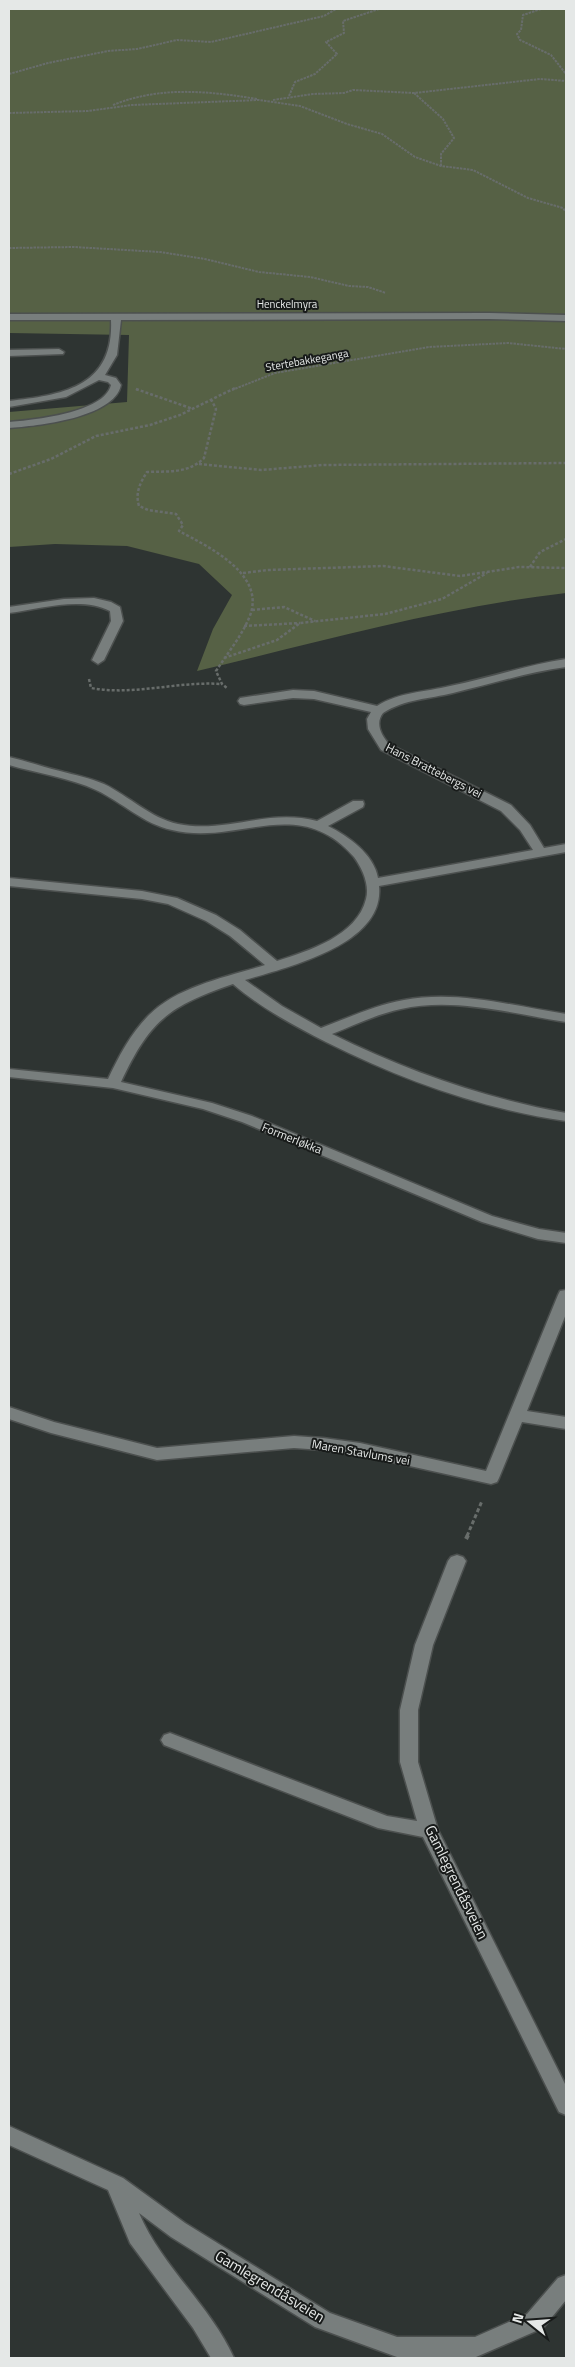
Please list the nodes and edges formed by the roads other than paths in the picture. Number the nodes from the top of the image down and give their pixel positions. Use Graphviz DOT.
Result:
graph roads {
  1 [pos="9,317"];
  2 [pos="116,317"];
  3 [pos="566,318"];
  4 [pos="59,352"];
  5 [pos="9,353"];
  6 [pos="98,376"];
  7 [pos="9,404"];
  8 [pos="23,424"];
  9 [pos="9,425"];
  10 [pos="9,433"];
  11 [pos="9,610"];
  12 [pos="98,660"];
  13 [pos="566,663"];
  14 [pos="244,701"];
  15 [pos="379,710"];
  16 [pos="9,761"];
  17 [pos="358,804"];
  18 [pos="318,826"];
  19 [pos="566,848"];
  20 [pos="541,853"];
  21 [pos="9,882"];
  22 [pos="374,883"];
  23 [pos="275,967"];
  24 [pos="235,978"];
  25 [pos="566,1018"];
  26 [pos="321,1033"];
  27 [pos="9,1073"];
  28 [pos="113,1084"];
  29 [pos="566,1117"];
  30 [pos="566,1238"];
  31 [pos="566,1295"];
  32 [pos="9,1413"];
  33 [pos="516,1415"];
  34 [pos="566,1423"];
  35 [pos="457,1561"];
  36 [pos="170,1740"];
  37 [pos="429,1831"];
  38 [pos="566,2106"];
  39 [pos="9,2135"];
  40 [pos="116,2184"];
  41 [pos="566,2285"];
  42 [pos="223,2358"];
  1 -- 2 [label="street, Henckelmyra"];
  2 -- 3 [label="street, Henckelmyra"];
  2 -- 6 [label="street"];
  4 -- 5 [label="street"];
  6 -- 7 [label="street"];
  6 -- 8 [label="street"];
  8 -- 9 [label="street"];
  8 -- 10 [label="street"];
  11 -- 12 [label="street"];
  13 -- 15 [label="street"];
  14 -- 15 [label="street"];
  15 -- 20 [label="street, Hans Brattebergs vei"];
  16 -- 18 [label="street"];
  17 -- 18 [label="street"];
  18 -- 22 [label="street"];
  19 -- 20 [label="street"];
  20 -- 22 [label="street"];
  21 -- 23 [label="street"];
  22 -- 23 [label="street"];
  23 -- 24 [label="street"];
  24 -- 26 [label="street"];
  24 -- 28 [label="street"];
  25 -- 26 [label="street"];
  26 -- 29 [label="street"];
  27 -- 28 [label="street, Formerløkka"];
  28 -- 30 [label="street, Formerløkka"];
  31 -- 33 [label="street"];
  32 -- 33 [label="street, Maren Stavlums vei"];
  33 -- 34 [label="street"];
  35 -- 37 [label="street, Gamlegrendåsveien"];
  36 -- 37 [label="street"];
  37 -- 38 [label="street, Gamlegrendåsveien"];
  39 -- 40 [label="street, Gamlegrendåsveien"];
  40 -- 41 [label="street, Gamlegrendåsveien"];
  40 -- 42 [label="street"];
}
